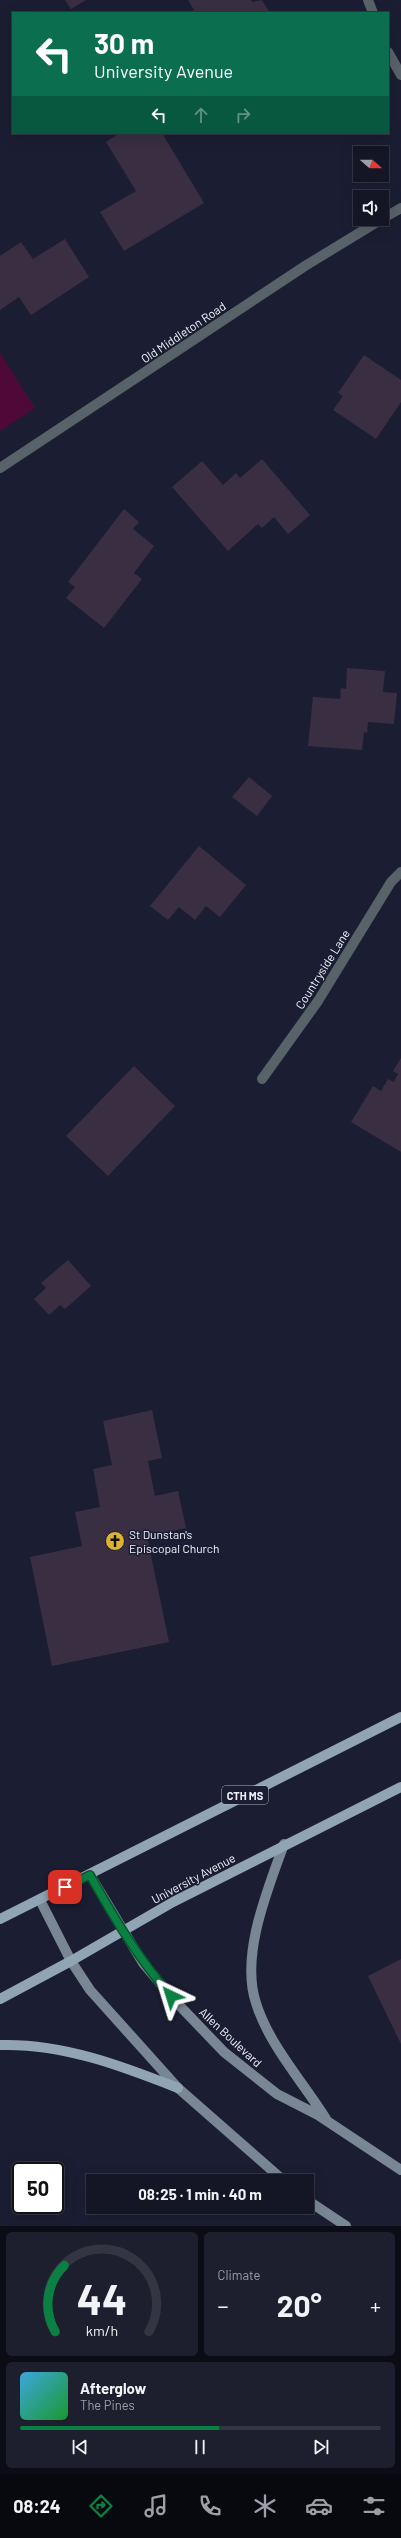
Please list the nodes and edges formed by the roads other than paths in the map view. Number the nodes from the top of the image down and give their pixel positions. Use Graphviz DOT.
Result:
graph roads {
  1 [pos="368,0"];
  2 [pos="373,12"];
  3 [pos="389,54"];
  4 [pos="401,76"];
  5 [pos="401,208"];
  6 [pos="389,215"];
  7 [pos="371,226"];
  8 [pos="0,468"];
  9 [pos="401,872"];
  10 [pos="262,1079"];
  11 [pos="401,1717"];
  12 [pos="401,1787"];
  13 [pos="284,1844"];
  14 [pos="90,1875"];
  15 [pos="40,1900"];
  16 [pos="0,1919"];
  17 [pos="122,1932"];
  18 [pos="71,1961"];
  19 [pos="0,1999"];
  20 [pos="0,2045"];
  21 [pos="178,2088"];
  22 [pos="327,2121"];
  23 [pos="401,2170"];
  24 [pos="276,2174"];
  25 [pos="314,2205"];
  26 [pos="346,2226"];
  1 -- 2 [label="street"];
  3 -- 4 [label="street"];
  5 -- 6 [label="street, Old Middleton Road"];
  7 -- 8 [label="street, Old Middleton Road"];
  9 -- 10 [label="street, Countryside Lane"];
  11 -- 14 [label="main road, CTH MS"];
  12 -- 13 [label="main road, University Avenue"];
  13 -- 17 [label="main road, University Avenue"];
  13 -- 22 [label="main road"];
  14 -- 15 [label="main road, CTH MS"];
  14 -- 17 [label="main road, Allen Boulevard"];
  15 -- 16 [label="main road, CTH MS"];
  15 -- 18 [label="main road"];
  17 -- 18 [label="main road, University Avenue"];
  17 -- 22 [label="main road, Allen Boulevard"];
  18 -- 19 [label="main road, University Avenue"];
  18 -- 21 [label="main road"];
  20 -- 21 [label="main road"];
  21 -- 24 [label="main road"];
  22 -- 23 [label="main road, Allen Boulevard"];
  25 -- 26 [label="main road"];
}
